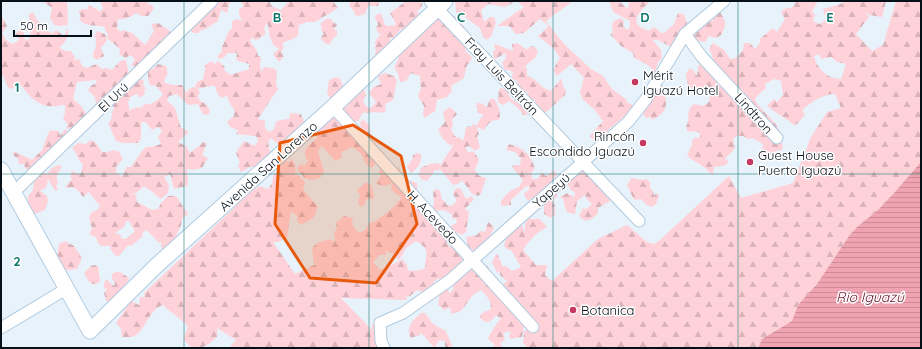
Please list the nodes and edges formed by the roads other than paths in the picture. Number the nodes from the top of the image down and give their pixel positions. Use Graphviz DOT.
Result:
graph roads {
  1 [pos="212,1"];
  2 [pos="724,1"];
  3 [pos="437,3"];
  4 [pos="685,34"];
  5 [pos="333,108"];
  6 [pos="777,138"];
  7 [pos="582,162"];
  8 [pos="1,170"];
  9 [pos="13,193"];
  10 [pos="639,221"];
  11 [pos="474,260"];
  12 [pos="66,289"];
  13 [pos="533,327"];
  14 [pos="1,328"];
  15 [pos="382,344"];
  1 -- 9 [label="street, El Urú"];
  2 -- 4 [label="street, Yapeyú"];
  3 -- 5 [label="street, Avenida San Lorenzo"];
  3 -- 7 [label="street, Fray Luis Beltrán"];
  4 -- 6 [label="street, Lindtron"];
  4 -- 7 [label="street, Yapeyú"];
  5 -- 11 [label="street, H. Acevedo"];
  5 -- 12 [label="street, Avenida San Lorenzo"];
  7 -- 10 [label="street, Fray Luis Beltrán"];
  7 -- 11 [label="street, Yapeyú"];
  8 -- 9 [label="street"];
  9 -- 12 [label="street"];
  11 -- 13 [label="street, H. Acevedo"];
  11 -- 15 [label="street, Yapeyú"];
  12 -- 14 [label="street"];
}
